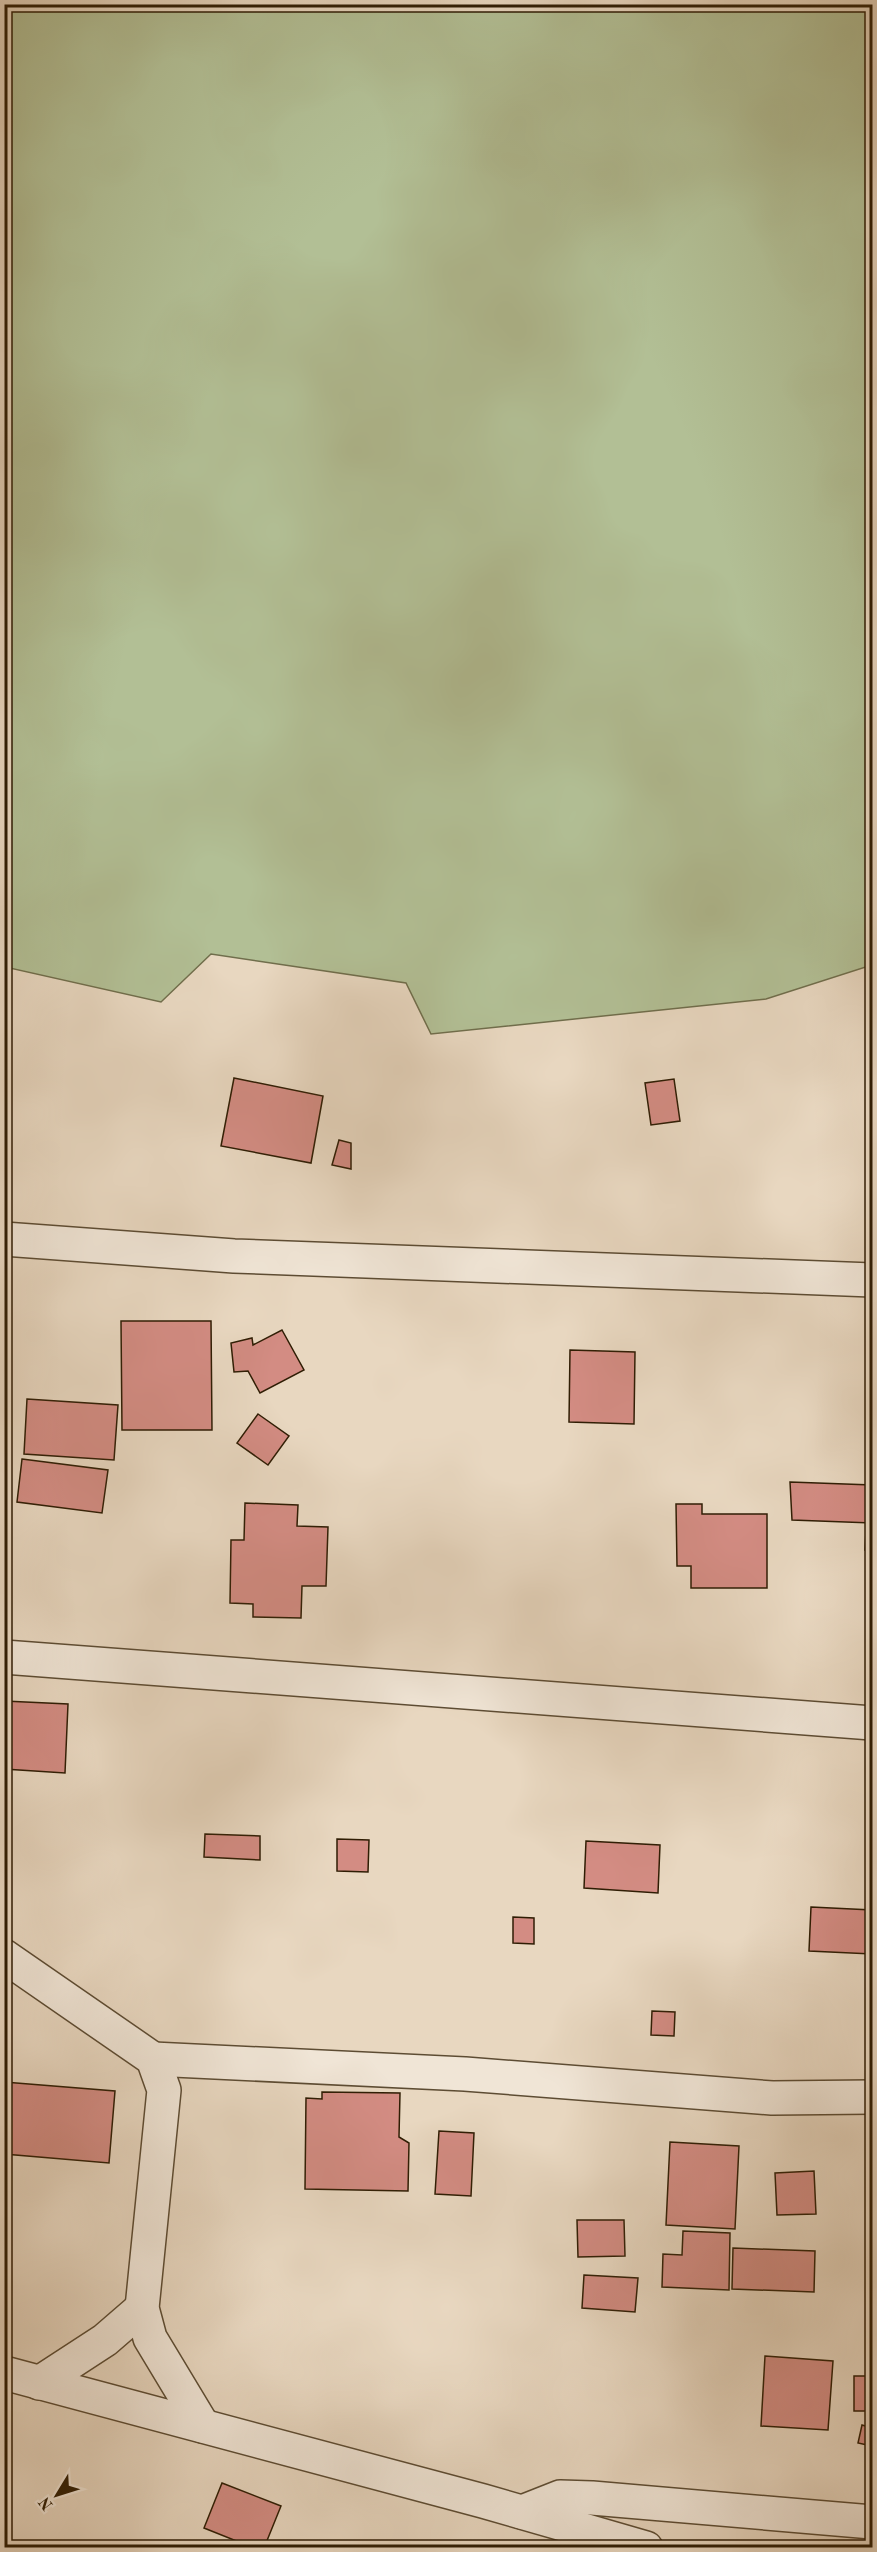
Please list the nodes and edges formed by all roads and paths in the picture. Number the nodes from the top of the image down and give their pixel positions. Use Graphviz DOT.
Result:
graph roads {
  1 [pos="4,1239"];
  2 [pos="873,1280"];
  3 [pos="4,1658"];
  4 [pos="873,1723"];
  5 [pos="4,1956"];
  6 [pos="153,2059"];
  7 [pos="873,2097"];
  8 [pos="141,2308"];
  9 [pos="4,2373"];
  10 [pos="39,2383"];
  11 [pos="203,2426"];
  12 [pos="522,2512"];
  13 [pos="873,2522"];
  14 [pos="646,2547"];
  1 -- 2 [label="street"];
  3 -- 4 [label="street"];
  5 -- 6 [label="street"];
  6 -- 7 [label="street"];
  6 -- 8 [label="street"];
  8 -- 10 [label="street"];
  8 -- 11 [label="street"];
  9 -- 10 [label="street"];
  10 -- 11 [label="street"];
  11 -- 12 [label="street"];
  12 -- 13 [label="street"];
  12 -- 14 [label="street"];
}
